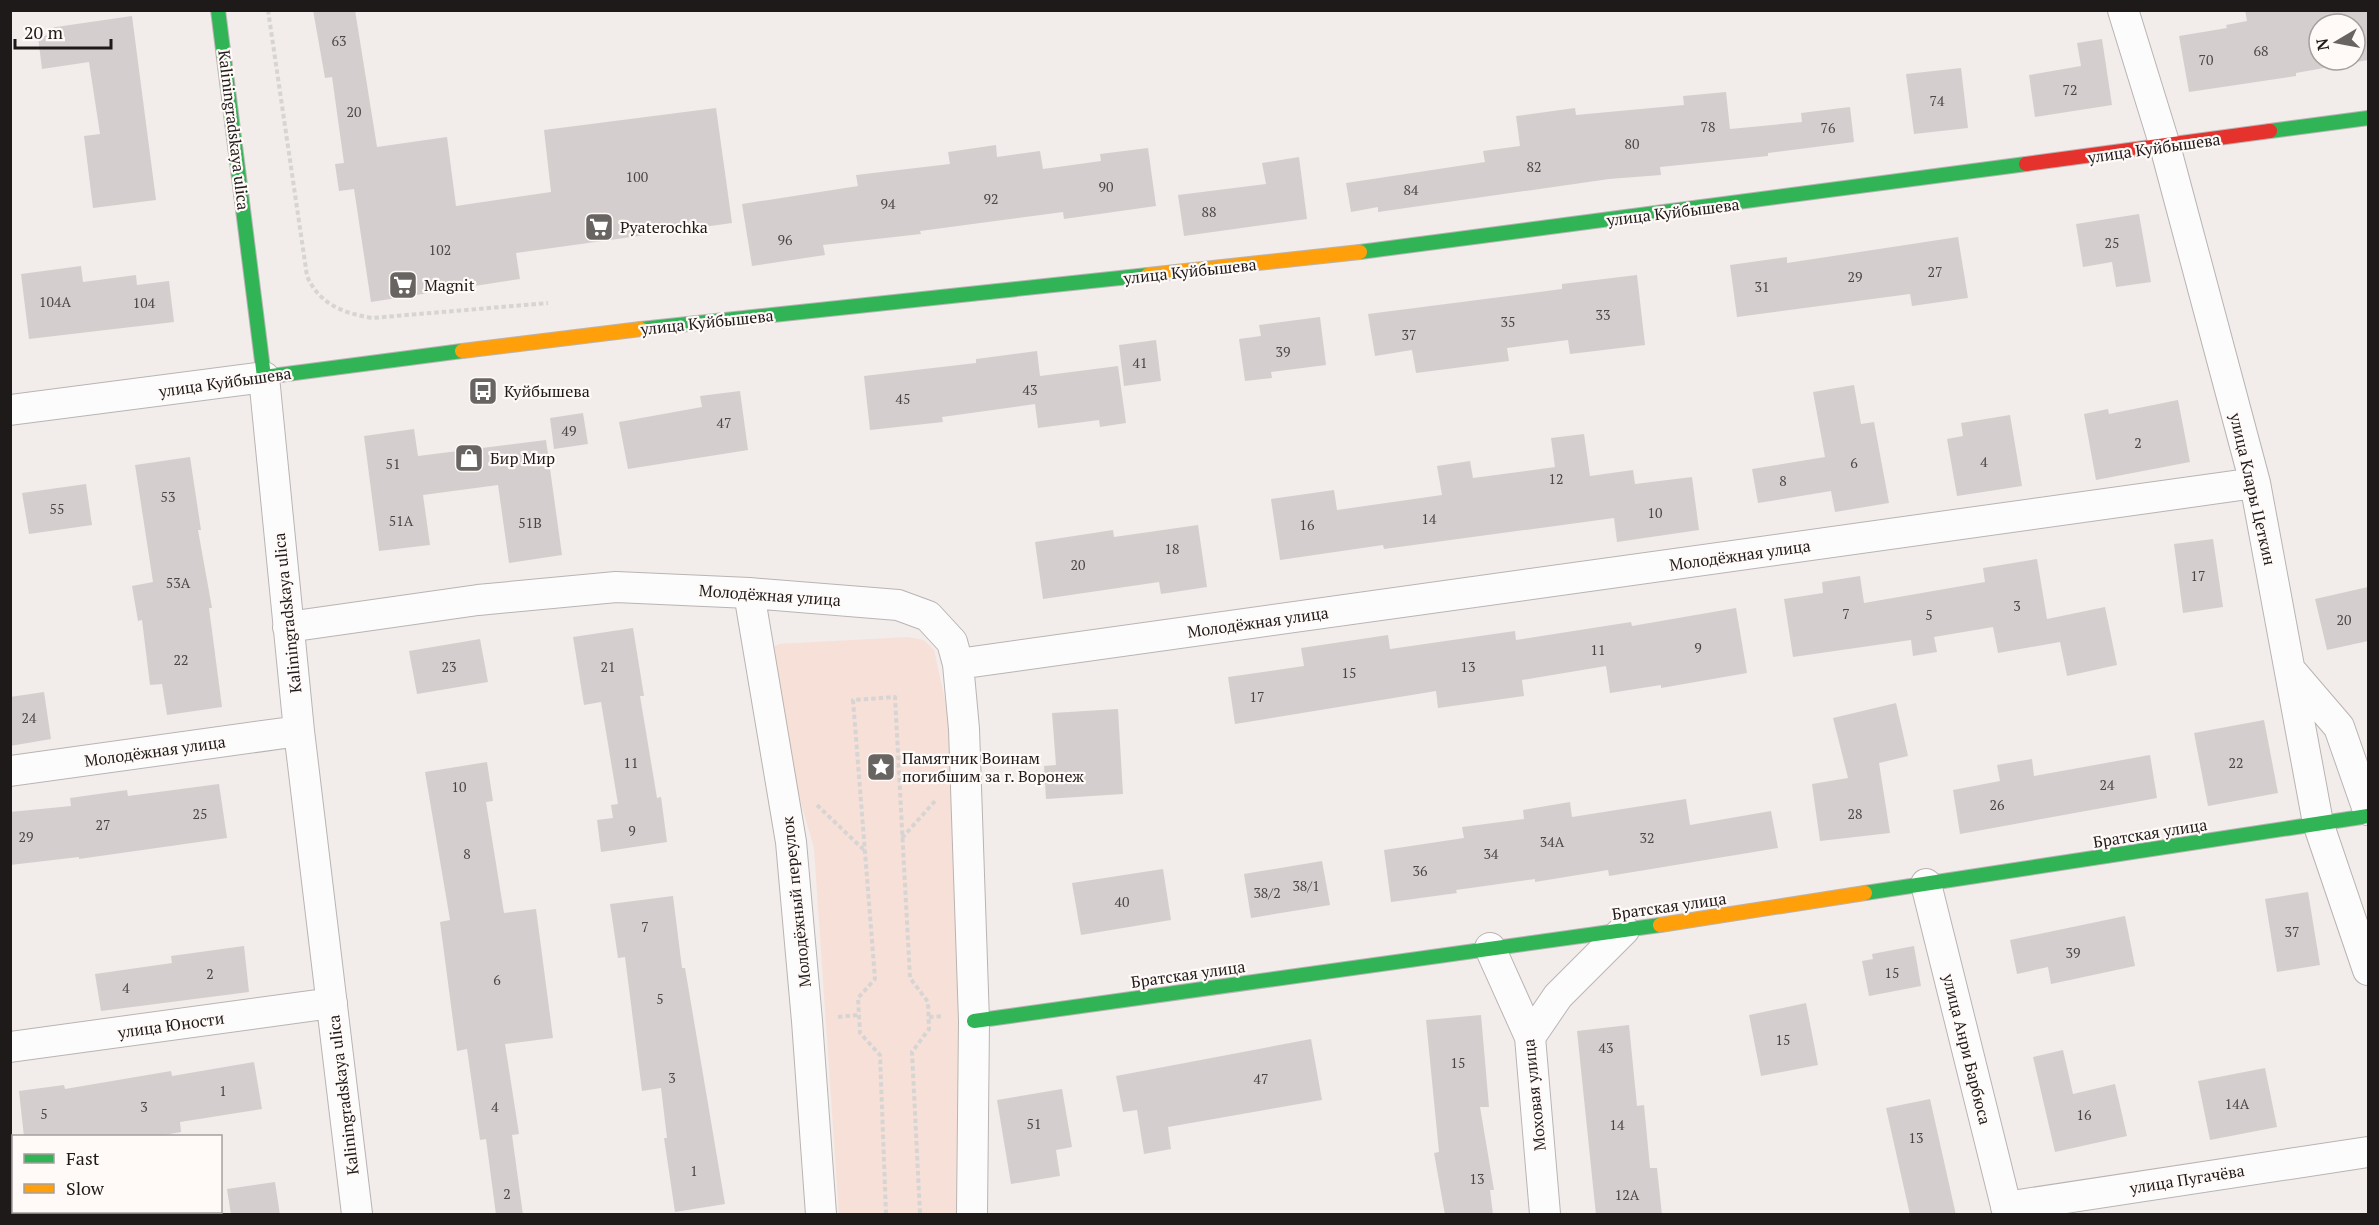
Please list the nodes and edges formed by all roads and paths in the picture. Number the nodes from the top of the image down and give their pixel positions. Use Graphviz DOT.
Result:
graph roads {
  1 [pos="219,10"];
  2 [pos="268,10"];
  3 [pos="2123,10"];
  4 [pos="2368,118"];
  5 [pos="2165,146"];
  6 [pos="554,303"];
  7 [pos="264,377"];
  8 [pos="10,410"];
  9 [pos="2255,483"];
  10 [pos="749,592"];
  11 [pos="288,627"];
  12 [pos="958,664"];
  13 [pos="2289,669"];
  14 [pos="299,731"];
  15 [pos="10,771"];
  16 [pos="814,802"];
  17 [pos="2368,810"];
  18 [pos="2368,816"];
  19 [pos="2318,823"];
  20 [pos="865,851"];
  21 [pos="1926,884"];
  22 [pos="1624,930"];
  23 [pos="1490,948"];
  24 [pos="2368,970"];
  25 [pos="332,1003"];
  26 [pos="974,1021"];
  27 [pos="1530,1036"];
  28 [pos="10,1047"];
  29 [pos="2368,1152"];
  30 [pos="2007,1211"];
  31 [pos="357,1215"];
  32 [pos="821,1215"];
  33 [pos="886,1215"];
  34 [pos="920,1215"];
  35 [pos="972,1215"];
  36 [pos="1545,1215"];
  1 -- 7 [label="main road, Kaliningradskaya ulica"];
  2 -- 6 [label="path"];
  3 -- 5 [label="street, улица Клары Цеткин"];
  4 -- 5 [label="main road, улица Куйбышева"];
  5 -- 7 [label="main road, улица Куйбышева"];
  5 -- 9 [label="street, улица Клары Цеткин"];
  7 -- 8 [label="street, улица Куйбышева"];
  7 -- 11 [label="street, Kaliningradskaya ulica"];
  9 -- 12 [label="street, Молодёжная улица"];
  9 -- 13 [label="street, улица Клары Цеткин"];
  10 -- 11 [label="street, Молодёжная улица"];
  10 -- 12 [label="street, Молодёжная улица"];
  10 -- 32 [label="street, Молодёжный переулок"];
  11 -- 14 [label="street, Kaliningradskaya ulica"];
  12 -- 26 [label="street"];
  13 -- 17 [label="street"];
  13 -- 19 [label="street, улица Клары Цеткин"];
  14 -- 15 [label="street, Молодёжная улица"];
  14 -- 25 [label="street, Kaliningradskaya ulica"];
  16 -- 20 [label="path"];
  18 -- 19 [label="main road, Братская улица"];
  19 -- 21 [label="main road, Братская улица"];
  19 -- 24 [label="street, улица Клары Цеткин"];
  20 -- 33 [label="path"];
  20 -- 34 [label="path"];
  21 -- 22 [label="main road, Братская улица"];
  21 -- 30 [label="street, улица Анри Барбюса"];
  22 -- 23 [label="main road, Братская улица"];
  22 -- 27 [label="street"];
  23 -- 26 [label="main road, Братская улица"];
  23 -- 27 [label="street, Моховая улица"];
  25 -- 28 [label="street, улица Юности"];
  25 -- 31 [label="street, Kaliningradskaya ulica"];
  26 -- 35 [label="street"];
  27 -- 36 [label="street, Моховая улица"];
  29 -- 30 [label="street, улица Пугачёва"];
}
